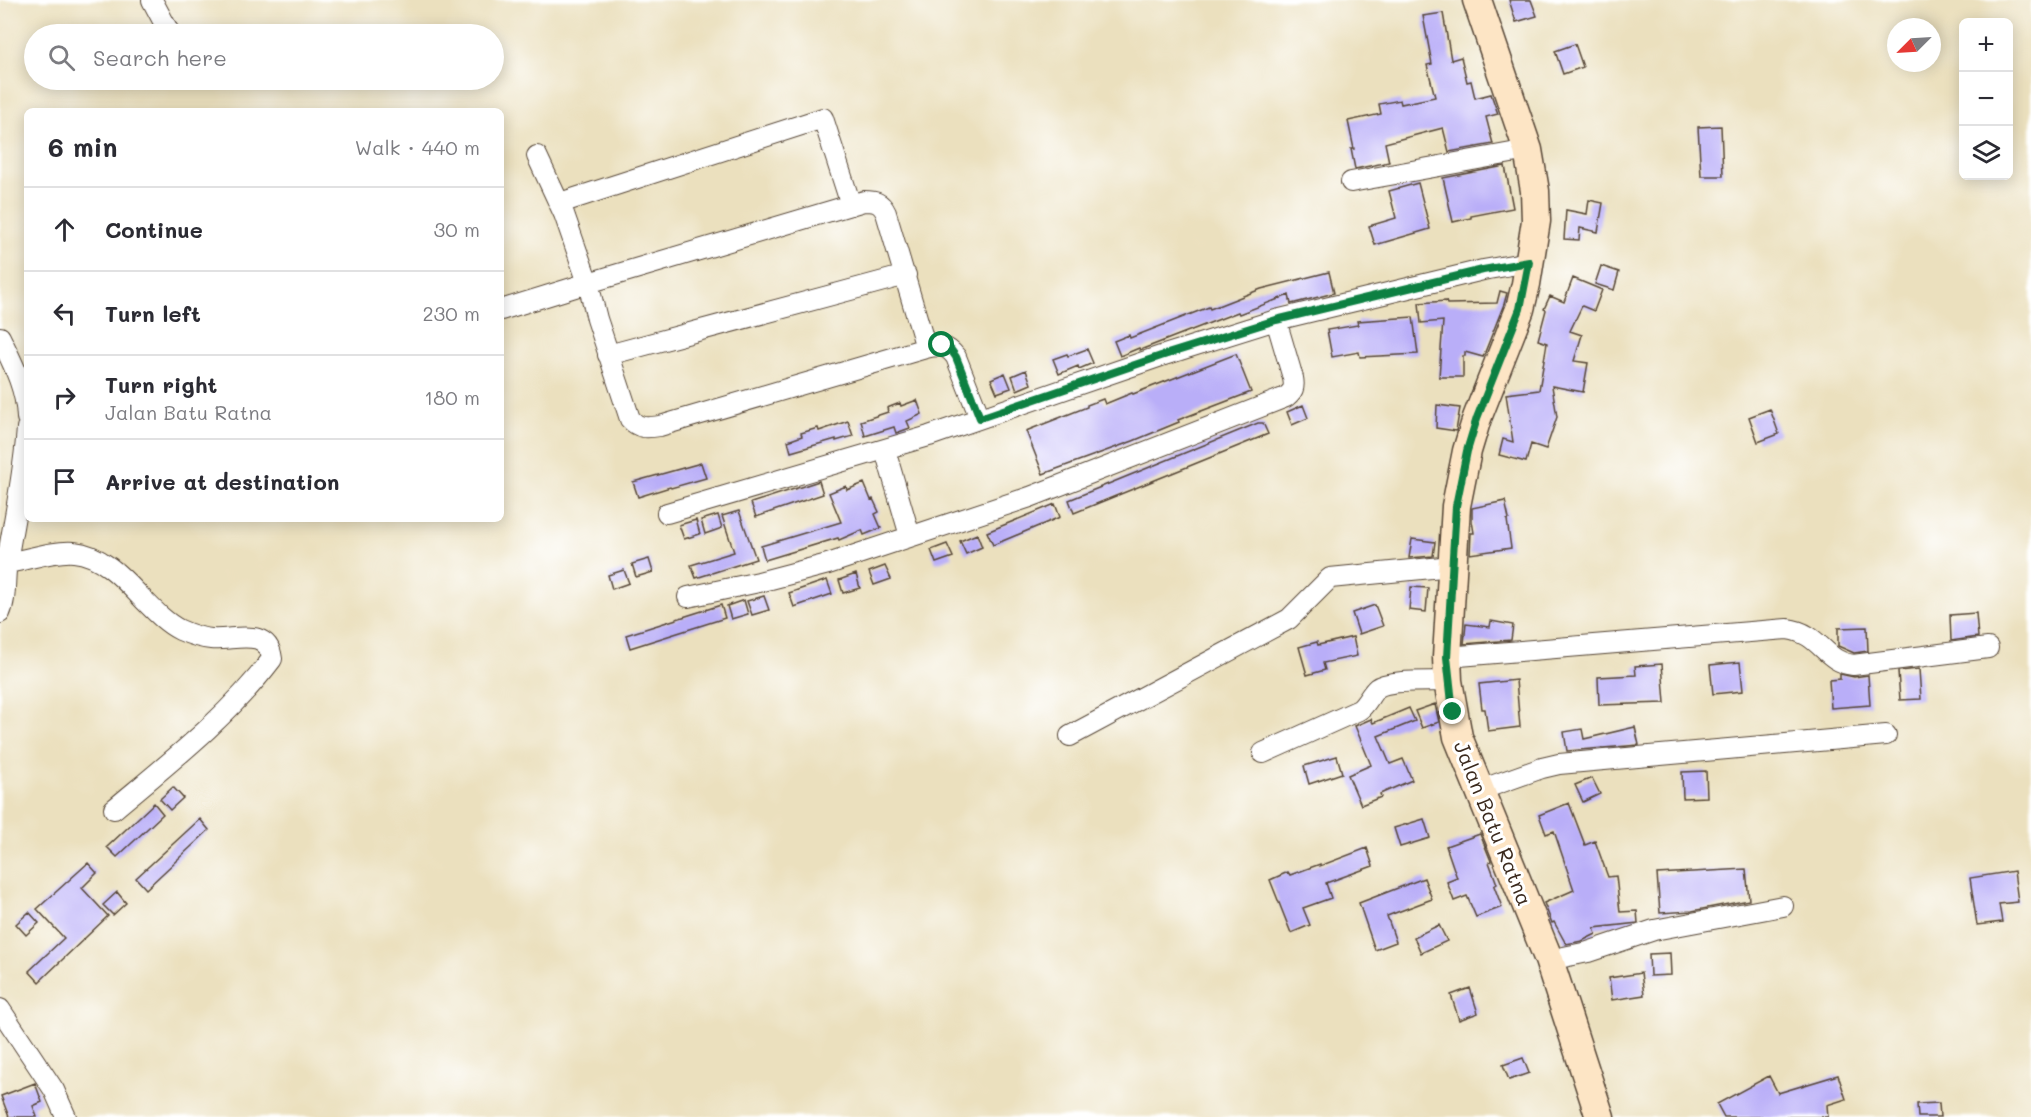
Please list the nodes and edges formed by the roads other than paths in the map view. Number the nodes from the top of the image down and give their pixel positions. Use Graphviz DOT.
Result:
graph roads {
  1 [pos="152,0"];
  2 [pos="1477,0"];
  3 [pos="165,24"];
  4 [pos="1528,150"];
  5 [pos="537,156"];
  6 [pos="1351,182"];
  7 [pos="560,203"];
  8 [pos="851,205"];
  9 [pos="1529,262"];
  10 [pos="906,275"];
  11 [pos="588,283"];
  12 [pos="504,309"];
  13 [pos="1276,320"];
  14 [pos="0,338"];
  15 [pos="926,348"];
  16 [pos="608,355"];
  17 [pos="24,395"];
  18 [pos="980,418"];
  19 [pos="885,450"];
  20 [pos="24,468"];
  21 [pos="667,513"];
  22 [pos="910,537"];
  23 [pos="7,563"];
  24 [pos="1452,566"];
  25 [pos="688,597"];
  26 [pos="0,613"];
  27 [pos="1988,648"];
  28 [pos="1447,669"];
  29 [pos="1886,735"];
  30 [pos="1070,736"];
  31 [pos="1263,753"];
  32 [pos="1480,790"];
  33 [pos="114,809"];
  34 [pos="1783,906"];
  35 [pos="1549,960"];
  36 [pos="0,1009"];
  37 [pos="66,1117"];
  38 [pos="1600,1117"];
  1 -- 3 [label="street"];
  2 -- 4 [label="street, Jalan Batu Ratna"];
  4 -- 6 [label="street"];
  4 -- 9 [label="street, Jalan Batu Ratna"];
  5 -- 7 [label="street"];
  7 -- 8 [label="street"];
  7 -- 11 [label="street"];
  8 -- 10 [label="street"];
  8 -- 11 [label="street"];
  9 -- 13 [label="street"];
  9 -- 24 [label="street, Jalan Batu Ratna"];
  10 -- 15 [label="street"];
  10 -- 16 [label="street"];
  11 -- 12 [label="street"];
  11 -- 16 [label="street"];
  13 -- 18 [label="street"];
  13 -- 22 [label="street"];
  14 -- 17 [label="street"];
  15 -- 16 [label="street"];
  15 -- 18 [label="street"];
  18 -- 19 [label="street"];
  19 -- 21 [label="street"];
  19 -- 22 [label="street"];
  20 -- 23 [label="street"];
  22 -- 25 [label="street"];
  23 -- 26 [label="street"];
  23 -- 33 [label="street"];
  24 -- 28 [label="street, Jalan Batu Ratna"];
  24 -- 30 [label="street"];
  27 -- 28 [label="street"];
  28 -- 31 [label="street"];
  28 -- 32 [label="street, Jalan Batu Ratna"];
  29 -- 32 [label="street"];
  32 -- 35 [label="street, Jalan Batu Ratna"];
  34 -- 35 [label="street"];
  35 -- 38 [label="street, Jalan Batu Ratna"];
  36 -- 37 [label="street"];
}
